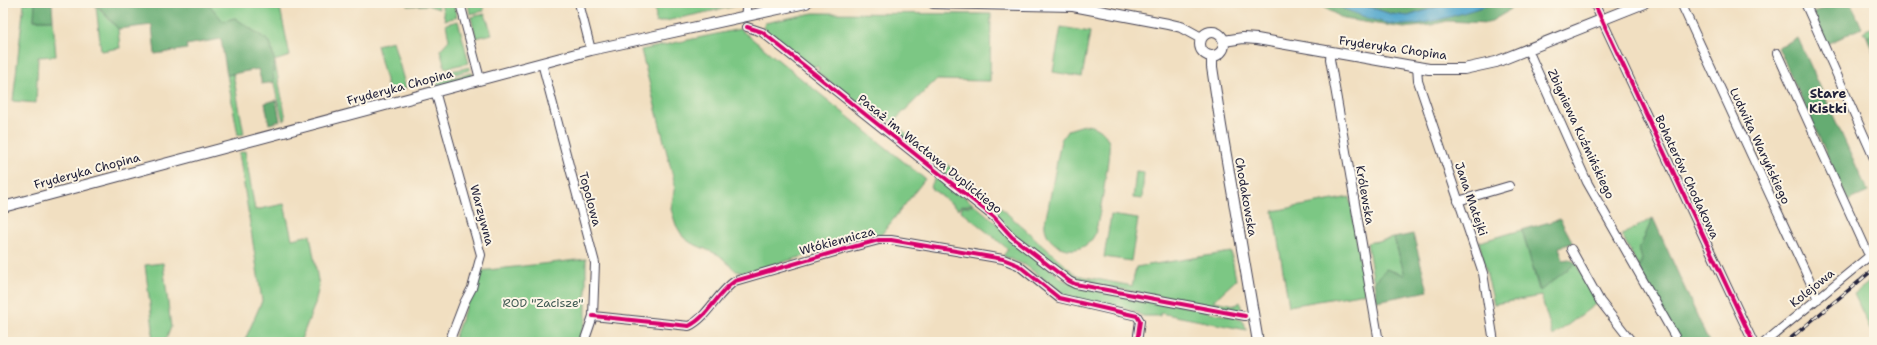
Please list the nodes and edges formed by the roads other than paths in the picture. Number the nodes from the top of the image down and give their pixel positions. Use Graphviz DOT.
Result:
graph roads {
  1 [pos="460,3"];
  2 [pos="579,3"];
  3 [pos="747,3"];
  4 [pos="806,3"];
  5 [pos="933,3"];
  6 [pos="1594,3"];
  7 [pos="1644,3"];
  8 [pos="1682,3"];
  9 [pos="1805,3"];
  10 [pos="1057,4"];
  11 [pos="745,16"];
  12 [pos="1603,20"];
  13 [pos="747,27"];
  14 [pos="1201,38"];
  15 [pos="1224,41"];
  16 [pos="591,50"];
  17 [pos="1528,50"];
  18 [pos="1331,52"];
  19 [pos="1777,53"];
  20 [pos="1212,56"];
  21 [pos="542,63"];
  22 [pos="1416,66"];
  23 [pos="480,79"];
  24 [pos="435,91"];
  25 [pos="1874,158"];
  26 [pos="1509,186"];
  27 [pos="1458,201"];
  28 [pos="3,207"];
  29 [pos="1571,249"];
  30 [pos="1872,254"];
  31 [pos="1818,299"];
  32 [pos="593,316"];
  33 [pos="1245,316"];
  34 [pos="449,342"];
  35 [pos="584,342"];
  36 [pos="1137,342"];
  37 [pos="1258,342"];
  38 [pos="1378,342"];
  39 [pos="1494,342"];
  40 [pos="1632,342"];
  41 [pos="1678,342"];
  42 [pos="1753,342"];
  43 [pos="1765,342"];
  1 -- 23 [label="street"];
  2 -- 16 [label="street"];
  3 -- 11 [label="street"];
  4 -- 11 [label="main road, Fryderyka Chopina"];
  5 -- 10 [label="main road"];
  6 -- 12 [label="street, Bohaterów Chodakowa"];
  7 -- 12 [label="main road, Fryderyka Chopina"];
  8 -- 31 [label="street, Ludwika Waryńskiego"];
  9 -- 25 [label="street"];
  10 -- 14 [label="main road"];
  11 -- 16 [label="main road, Fryderyka Chopina"];
  12 -- 17 [label="main road, Fryderyka Chopina"];
  12 -- 42 [label="street, Bohaterów Chodakowa"];
  13 -- 33 [label="street, Pasaż im. Wacława Duplickiego"];
  14 -- 15 [label="main road"];
  14 -- 20 [label="main road"];
  15 -- 18 [label="main road, Fryderyka Chopina"];
  15 -- 20 [label="main road"];
  16 -- 21 [label="main road, Fryderyka Chopina"];
  17 -- 22 [label="main road, Fryderyka Chopina"];
  17 -- 41 [label="street, Zbigniewa Kuźmińskiego"];
  18 -- 22 [label="main road, Fryderyka Chopina"];
  18 -- 38 [label="street, Królewska"];
  19 -- 30 [label="street"];
  20 -- 37 [label="main road, Chodakowska"];
  21 -- 23 [label="main road, Fryderyka Chopina"];
  21 -- 32 [label="street, Topolowa"];
  22 -- 27 [label="street, Jana Matejki"];
  23 -- 24 [label="main road, Fryderyka Chopina"];
  24 -- 28 [label="main road, Fryderyka Chopina"];
  24 -- 34 [label="street, Warzywna"];
  26 -- 27 [label="street"];
  27 -- 39 [label="street, Jana Matejki"];
  29 -- 40 [label="street"];
  30 -- 31 [label="street, Kolejowa"];
  31 -- 43 [label="street, Kolejowa"];
  32 -- 35 [label="street, Topolowa"];
  32 -- 36 [label="street, Włókiennicza"];
}
